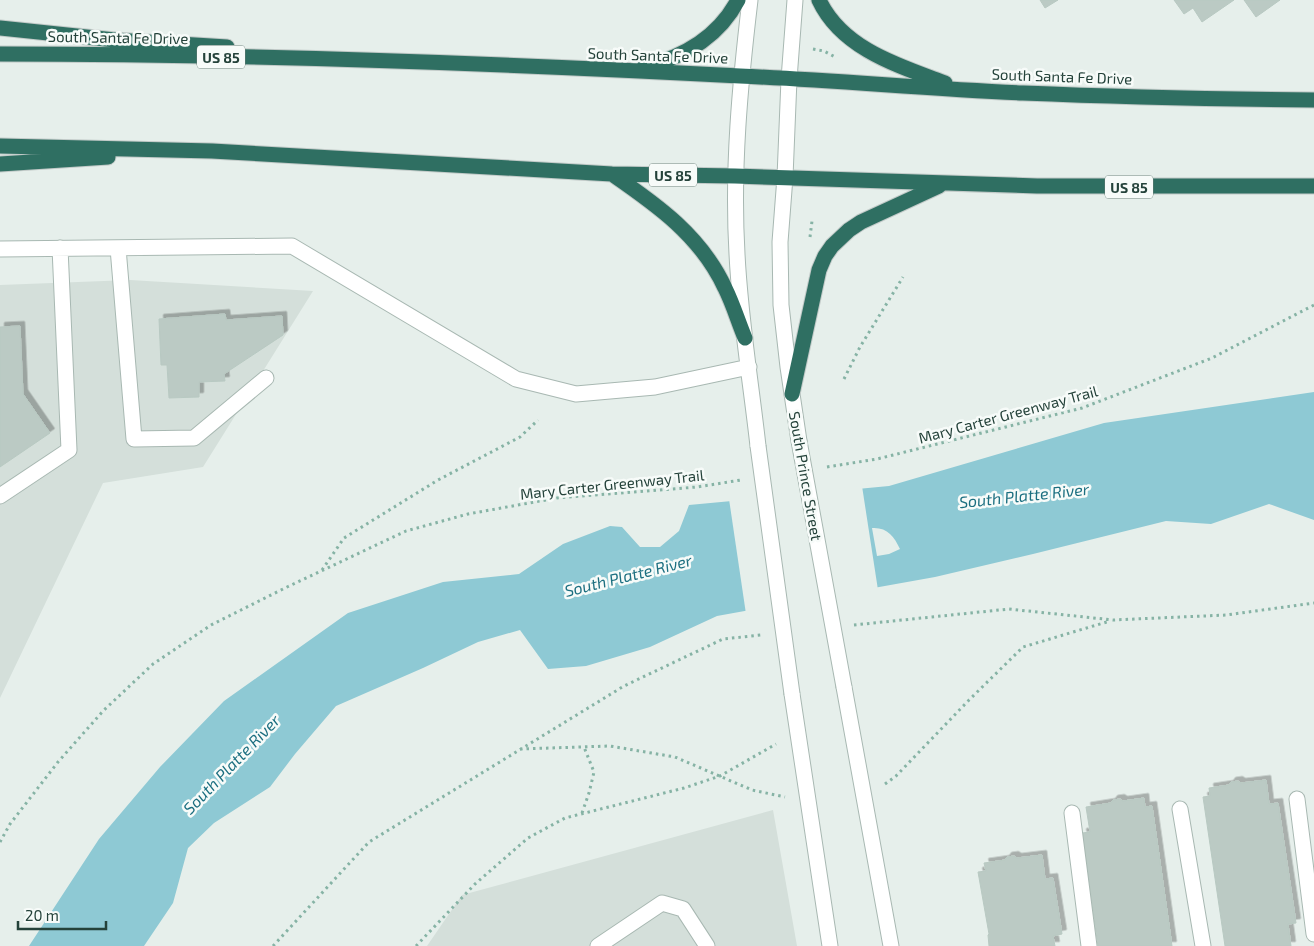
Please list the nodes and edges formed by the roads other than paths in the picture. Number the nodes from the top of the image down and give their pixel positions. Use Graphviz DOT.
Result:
graph roads {
  1 [pos="738,0"];
  2 [pos="750,0"];
  3 [pos="795,0"];
  4 [pos="818,0"];
  5 [pos="0,28"];
  6 [pos="0,54"];
  7 [pos="443,63"];
  8 [pos="630,71"];
  9 [pos="742,76"];
  10 [pos="789,79"];
  11 [pos="961,89"];
  12 [pos="1314,100"];
  13 [pos="0,146"];
  14 [pos="212,151"];
  15 [pos="0,164"];
  16 [pos="612,174"];
  17 [pos="735,176"];
  18 [pos="785,177"];
  19 [pos="943,184"];
  20 [pos="1314,186"];
  21 [pos="60,248"];
  22 [pos="118,248"];
  23 [pos="0,249"];
  24 [pos="745,338"];
  25 [pos="748,367"];
  26 [pos="266,378"];
  27 [pos="792,394"];
  28 [pos="0,496"];
  29 [pos="1297,799"];
  30 [pos="1180,809"];
  31 [pos="1072,813"];
  32 [pos="1314,934"];
  33 [pos="598,946"];
  34 [pos="707,946"];
  35 [pos="830,946"];
  36 [pos="890,946"];
  37 [pos="1089,946"];
  38 [pos="1203,946"];
  1 -- 8 [label="highway"];
  2 -- 9 [label="street"];
  3 -- 10 [label="street, South Prince Street"];
  4 -- 11 [label="highway"];
  5 -- 7 [label="highway"];
  6 -- 7 [label="highway, South Santa Fe Drive / US 85"];
  7 -- 8 [label="highway, South Santa Fe Drive / US 85"];
  8 -- 9 [label="highway, South Santa Fe Drive / US 85"];
  9 -- 10 [label="highway, South Santa Fe Drive / US 85"];
  9 -- 17 [label="street"];
  10 -- 11 [label="highway, South Santa Fe Drive / US 85"];
  10 -- 18 [label="street, South Prince Street"];
  11 -- 12 [label="highway, South Santa Fe Drive / US 85"];
  13 -- 14 [label="highway, US 85"];
  14 -- 15 [label="highway"];
  14 -- 16 [label="highway, US 85"];
  16 -- 17 [label="highway, US 85"];
  16 -- 24 [label="highway"];
  17 -- 18 [label="highway, US 85"];
  17 -- 24 [label="street"];
  18 -- 19 [label="highway, US 85"];
  18 -- 27 [label="street, South Prince Street"];
  19 -- 20 [label="highway, US 85"];
  19 -- 27 [label="highway"];
  21 -- 22 [label="street"];
  21 -- 23 [label="street"];
  21 -- 28 [label="street"];
  22 -- 25 [label="street"];
  22 -- 26 [label="street"];
  24 -- 25 [label="street"];
  25 -- 35 [label="street, bridge"];
  27 -- 36 [label="street, South Prince Street, bridge"];
  29 -- 32 [label="street"];
  30 -- 38 [label="street"];
  31 -- 37 [label="street"];
  33 -- 34 [label="street"];
}
